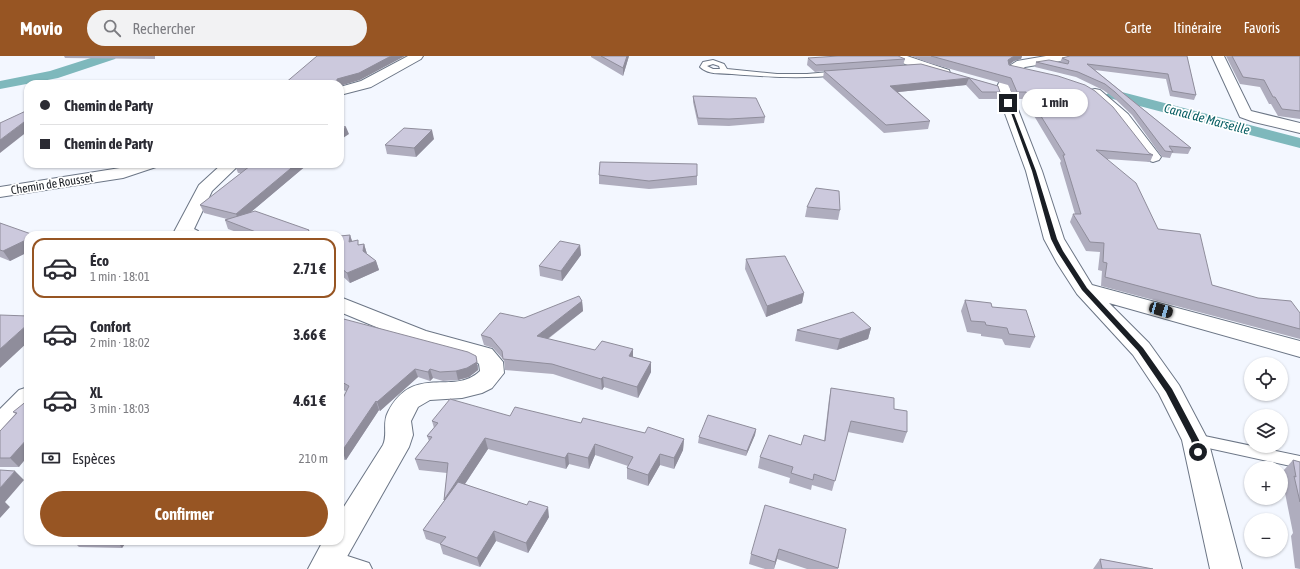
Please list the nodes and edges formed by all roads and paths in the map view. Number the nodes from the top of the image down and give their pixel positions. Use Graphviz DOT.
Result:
graph roads {
  1 [pos="416,56"];
  2 [pos="895,56"];
  3 [pos="1066,56"];
  4 [pos="1218,56"];
  5 [pos="925,67"];
  6 [pos="1015,67"];
  7 [pos="909,68"];
  8 [pos="724,71"];
  9 [pos="846,73"];
  10 [pos="1040,74"];
  11 [pos="954,75"];
  12 [pos="1081,86"];
  13 [pos="344,90"];
  14 [pos="1300,128"];
  15 [pos="1153,157"];
  16 [pos="138,168"];
  17 [pos="228,168"];
  18 [pos="0,192"];
  19 [pos="186,231"];
  20 [pos="1084,289"];
  21 [pos="344,306"];
  22 [pos="1300,349"];
  23 [pos="24,400"];
  24 [pos="0,425"];
  25 [pos="1195,440"];
  26 [pos="1300,462"];
  27 [pos="344,533"];
  28 [pos="333,552"];
  29 [pos="363,569"];
  30 [pos="1226,569"];
  1 -- 13 [label="street"];
  2 -- 5 [label="street"];
  3 -- 6 [label="street"];
  4 -- 14 [label="street"];
  5 -- 7 [label="lane"];
  5 -- 11 [label="street"];
  6 -- 10 [label="street"];
  6 -- 20 [label="street"];
  8 -- 9 [label="lane"];
  12 -- 15 [label="street"];
  16 -- 18 [label="street, Chemin de Rousset"];
  17 -- 19 [label="street"];
  20 -- 22 [label="street"];
  20 -- 25 [label="street"];
  21 -- 27 [label="street"];
  23 -- 24 [label="street"];
  25 -- 26 [label="lane"];
  25 -- 30 [label="street"];
  28 -- 29 [label="lane"];
}
